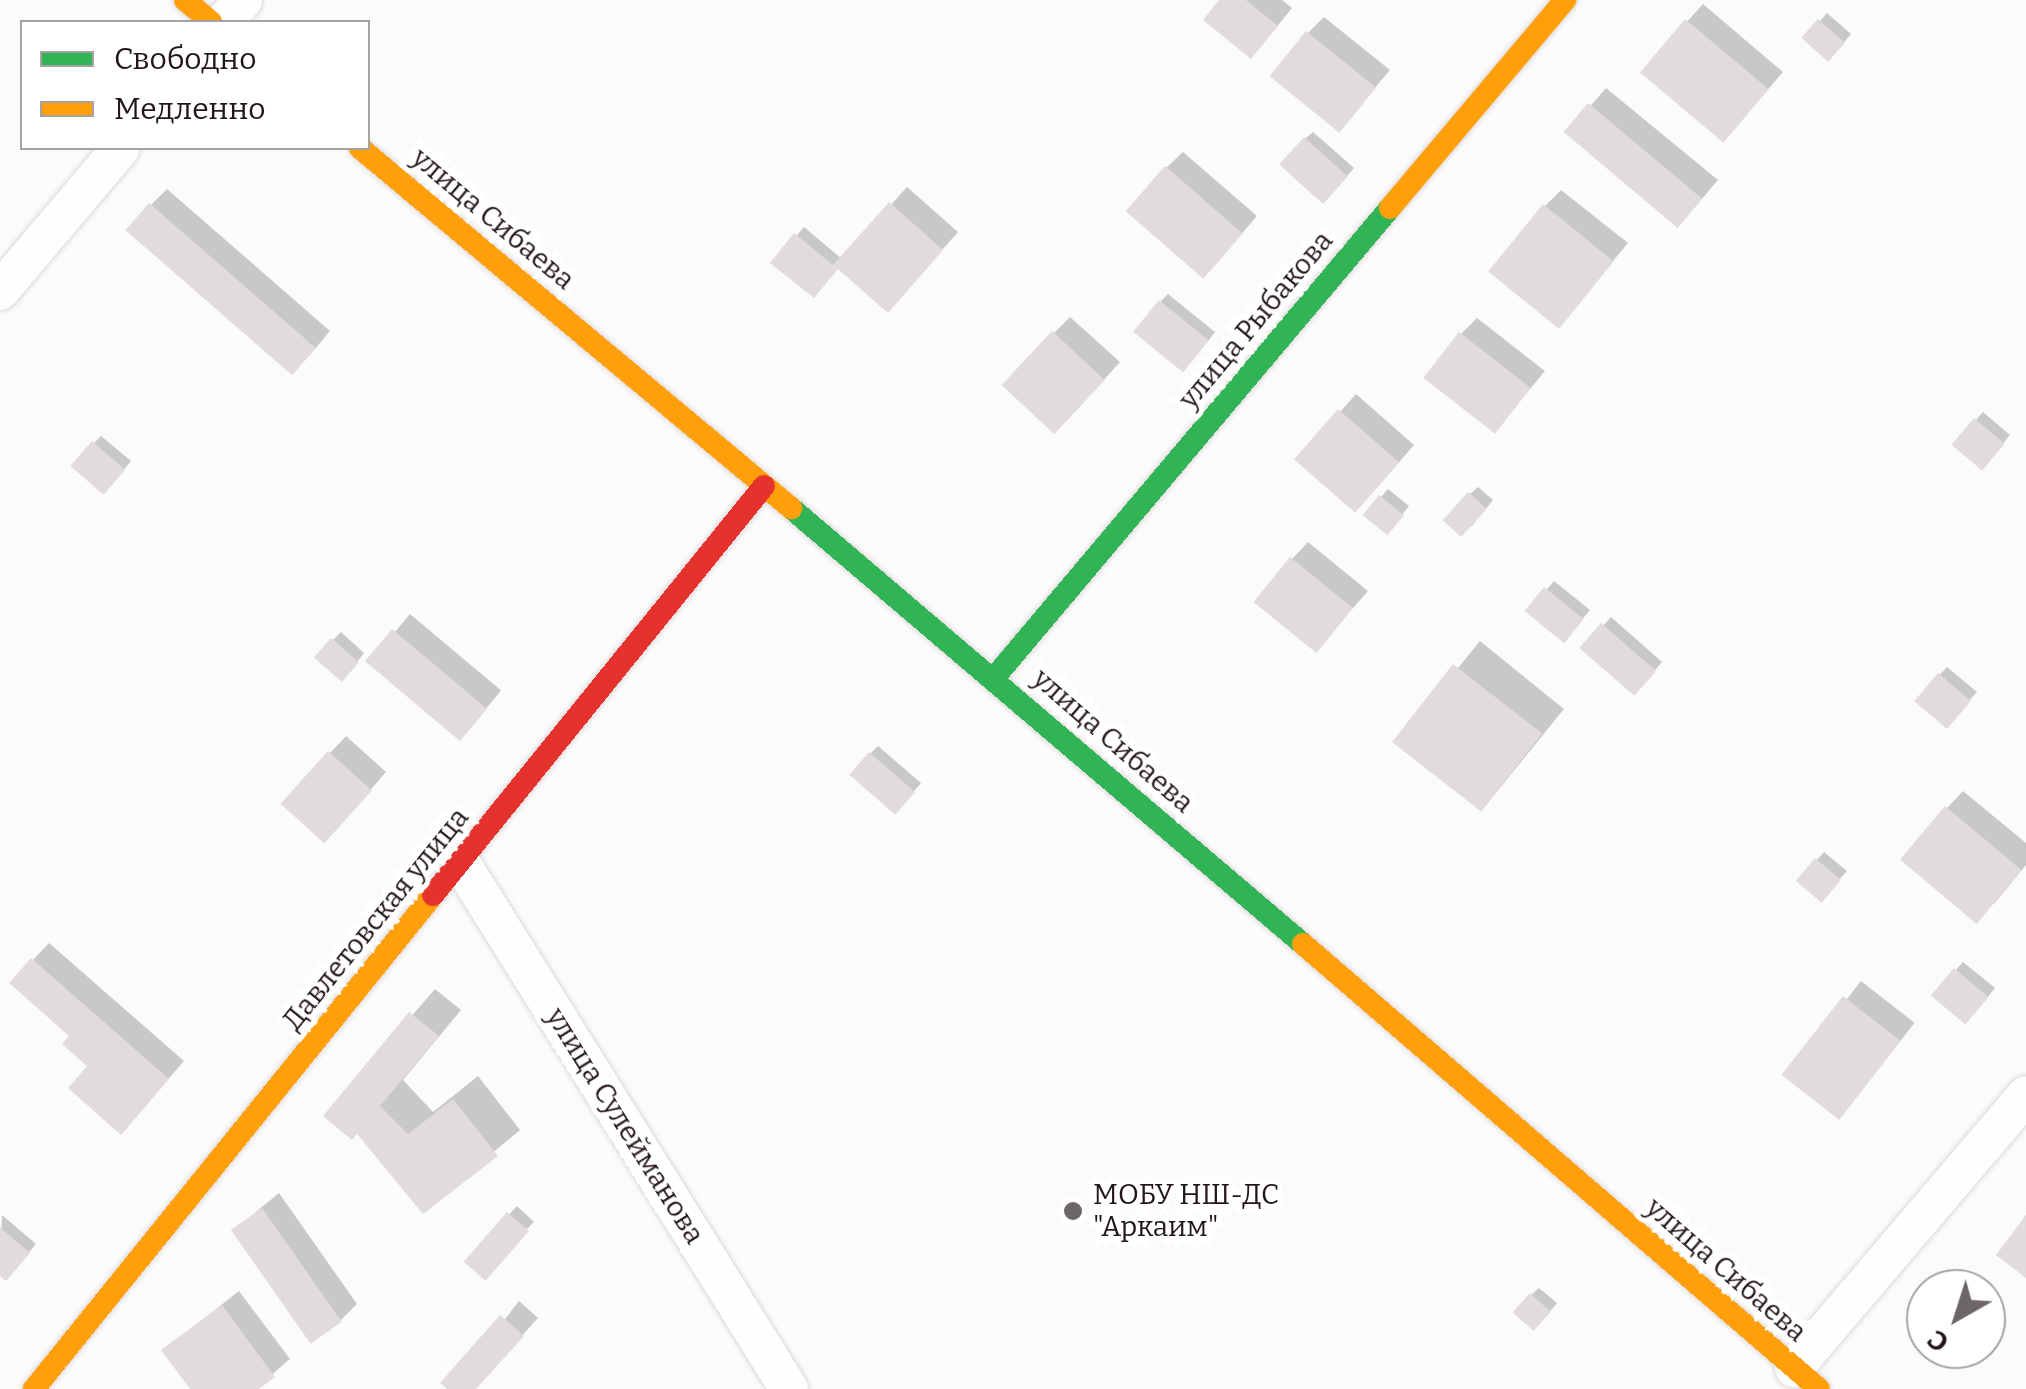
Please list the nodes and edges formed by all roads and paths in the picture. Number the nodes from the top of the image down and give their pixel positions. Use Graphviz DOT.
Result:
graph roads {
  1 [pos="185,0"];
  2 [pos="243,0"];
  3 [pos="1565,0"];
  4 [pos="210,20"];
  5 [pos="226,20"];
  6 [pos="119,150"];
  7 [pos="362,150"];
  8 [pos="0,291"];
  9 [pos="764,486"];
  10 [pos="994,678"];
  11 [pos="460,862"];
  12 [pos="2026,1094"];
  13 [pos="1807,1379"];
  14 [pos="34,1389"];
  15 [pos="789,1389"];
  1 -- 4 [label="street"];
  2 -- 5 [label="street"];
  3 -- 10 [label="street, улица Рыбакова"];
  6 -- 8 [label="street"];
  7 -- 9 [label="street, улица Сибаева"];
  9 -- 10 [label="street, улица Сибаева"];
  9 -- 11 [label="street, Давлетовская улица"];
  10 -- 13 [label="street, улица Сибаева"];
  11 -- 14 [label="street, Давлетовская улица"];
  11 -- 15 [label="street, улица Сулейманова"];
  12 -- 13 [label="street"];
}
